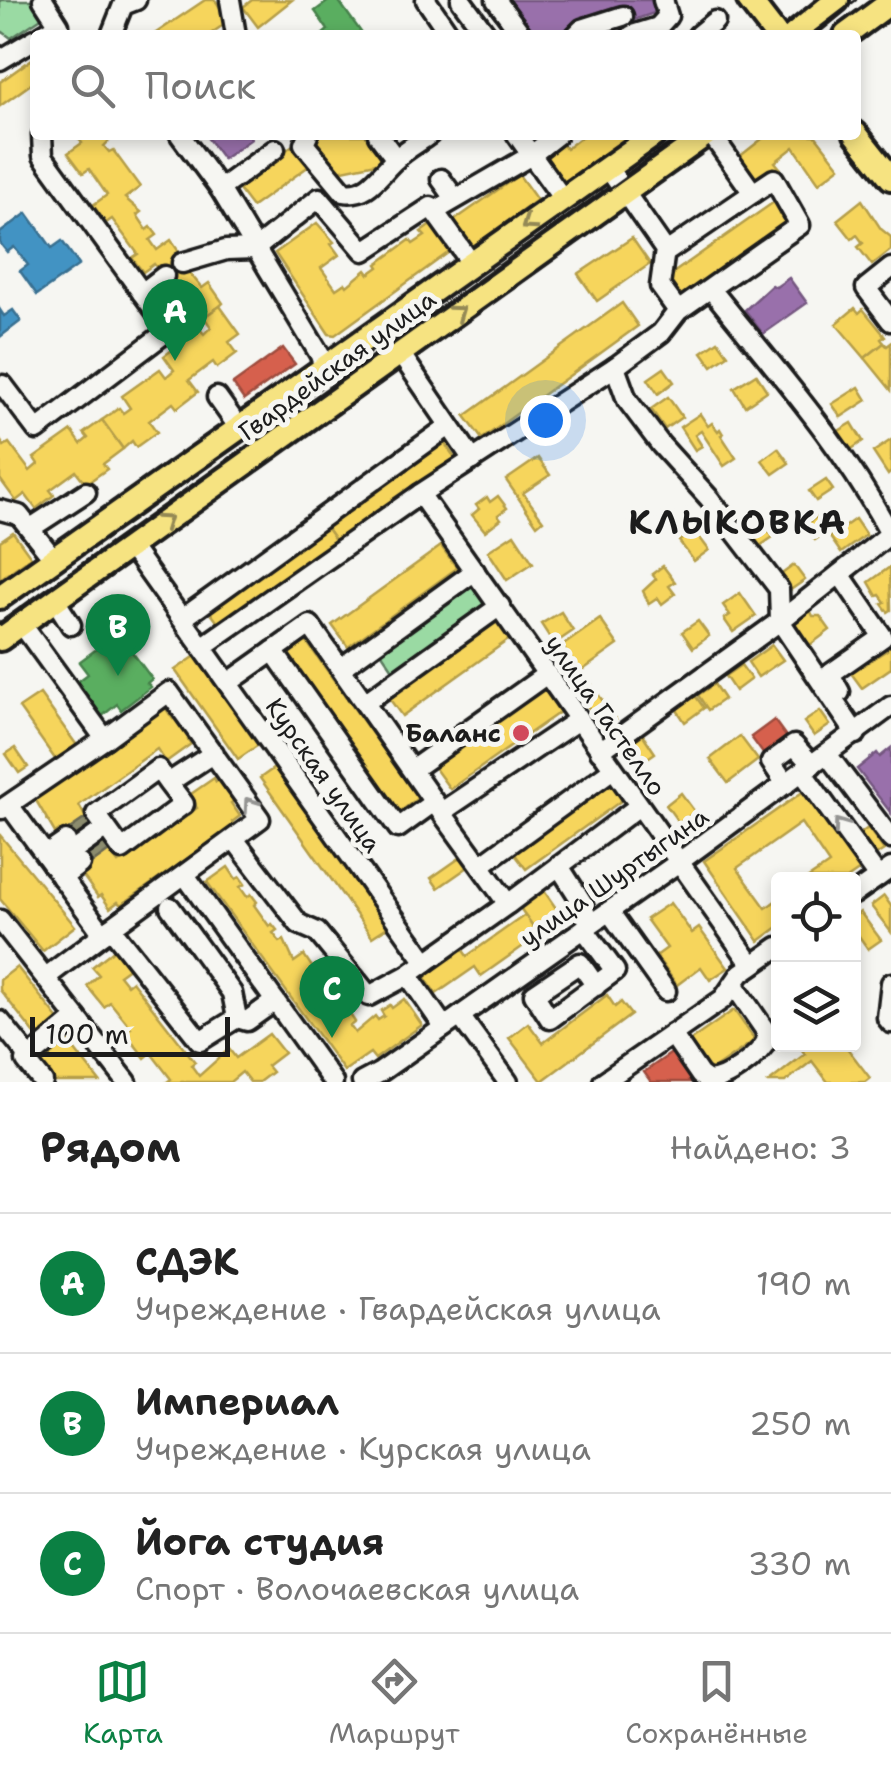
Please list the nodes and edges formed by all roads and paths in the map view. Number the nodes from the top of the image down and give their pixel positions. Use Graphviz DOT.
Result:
graph roads {
  1 [pos="42,0"];
  2 [pos="136,0"];
  3 [pos="230,0"];
  4 [pos="426,0"];
  5 [pos="460,0"];
  6 [pos="496,0"];
  7 [pos="663,0"];
  8 [pos="749,0"];
  9 [pos="837,0"];
  10 [pos="891,2"];
  11 [pos="623,16"];
  12 [pos="715,21"];
  13 [pos="50,30"];
  14 [pos="113,30"];
  15 [pos="232,30"];
  16 [pos="447,30"];
  17 [pos="483,30"];
  18 [pos="518,30"];
  19 [pos="580,30"];
  20 [pos="651,30"];
  21 [pos="704,30"];
  22 [pos="772,30"];
  23 [pos="800,30"];
  24 [pos="853,30"];
  25 [pos="30,42"];
  26 [pos="0,60"];
  27 [pos="42,140"];
  28 [pos="184,140"];
  29 [pos="305,140"];
  30 [pos="382,140"];
  31 [pos="422,140"];
  32 [pos="520,140"];
  33 [pos="551,140"];
  34 [pos="647,140"];
  35 [pos="701,140"];
  36 [pos="712,140"];
  37 [pos="861,140"];
  38 [pos="274,149"];
  39 [pos="220,156"];
  40 [pos="530,156"];
  41 [pos="396,158"];
  42 [pos="204,167"];
  43 [pos="608,168"];
  44 [pos="891,178"];
  45 [pos="441,179"];
  46 [pos="220,189"];
  47 [pos="625,193"];
  48 [pos="753,193"];
  49 [pos="563,199"];
  50 [pos="255,249"];
  51 [pos="664,253"];
  52 [pos="182,263"];
  53 [pos="472,264"];
  54 [pos="891,268"];
  55 [pos="164,276"];
  56 [pos="711,289"];
  57 [pos="142,293"];
  58 [pos="678,311"];
  59 [pos="891,321"];
  60 [pos="400,353"];
  61 [pos="324,368"];
  62 [pos="616,368"];
  63 [pos="0,387"];
  64 [pos="217,397"];
  65 [pos="449,426"];
  66 [pos="239,428"];
  67 [pos="474,460"];
  68 [pos="86,492"];
  69 [pos="420,494"];
  70 [pos="0,510"];
  71 [pos="25,522"];
  72 [pos="0,529"];
  73 [pos="890,534"];
  74 [pos="130,546"];
  75 [pos="54,559"];
  76 [pos="476,571"];
  77 [pos="840,574"];
  78 [pos="0,597"];
  79 [pos="54,600"];
  80 [pos="500,606"];
  81 [pos="182,619"];
  82 [pos="780,620"];
  83 [pos="21,624"];
  84 [pos="71,625"];
  85 [pos="0,639"];
  86 [pos="202,647"];
  87 [pos="273,651"];
  88 [pos="341,668"];
  89 [pos="547,674"];
  90 [pos="228,684"];
  91 [pos="366,702"];
  92 [pos="891,706"];
  93 [pos="578,720"];
  94 [pos="859,730"];
  95 [pos="105,738"];
  96 [pos="600,751"];
  97 [pos="214,753"];
  98 [pos="814,764"];
  99 [pos="413,769"];
  100 [pos="613,769"];
  101 [pos="168,783"];
  102 [pos="786,784"];
  103 [pos="438,806"];
  104 [pos="639,806"];
  105 [pos="4,808"];
  106 [pos="106,828"];
  107 [pos="234,839"];
  108 [pos="66,841"];
  109 [pos="885,846"];
  110 [pos="679,862"];
  111 [pos="80,864"];
  112 [pos="481,865"];
  113 [pos="54,866"];
  114 [pos="559,866"];
  115 [pos="886,871"];
  116 [pos="190,881"];
  117 [pos="861,889"];
  118 [pos="508,904"];
  119 [pos="170,907"];
  120 [pos="609,911"];
  121 [pos="0,920"];
  122 [pos="586,927"];
  123 [pos="107,931"];
  124 [pos="771,951"];
  125 [pos="426,962"];
  126 [pos="752,965"];
  127 [pos="408,975"];
  128 [pos="46,977"];
  129 [pos="891,984"];
  130 [pos="734,985"];
  131 [pos="596,986"];
  132 [pos="666,992"];
  133 [pos="276,1001"];
  134 [pos="77,1018"];
  135 [pos="237,1018"];
  136 [pos="0,1021"];
  137 [pos="452,1022"];
  138 [pos="891,1023"];
  139 [pos="672,1034"];
  140 [pos="30,1058"];
  141 [pos="43,1082"];
  142 [pos="127,1082"];
  143 [pos="334,1082"];
  144 [pos="362,1082"];
  145 [pos="508,1082"];
  146 [pos="603,1082"];
  1 -- 13 [label="street"];
  2 -- 14 [label="street"];
  3 -- 15 [label="street"];
  4 -- 16 [label="street"];
  5 -- 17 [label="street"];
  6 -- 18 [label="street"];
  7 -- 20 [label="street"];
  8 -- 22 [label="main road"];
  9 -- 23 [label="main road"];
  10 -- 24 [label="main road"];
  11 -- 19 [label="street"];
  12 -- 21 [label="street"];
  25 -- 26 [label="street"];
  27 -- 57 [label="street"];
  28 -- 42 [label="street"];
  29 -- 41 [label="street"];
  30 -- 41 [label="street"];
  31 -- 41 [label="street"];
  32 -- 40 [label="street"];
  33 -- 40 [label="street"];
  34 -- 43 [label="main road, Гвардейская улица"];
  35 -- 47 [label="main road, Гвардейская улица"];
  36 -- 48 [label="street"];
  37 -- 44 [label="main road"];
  38 -- 46 [label="street"];
  39 -- 42 [label="street"];
  40 -- 45 [label="street"];
  40 -- 49 [label="street"];
  42 -- 46 [label="street"];
  43 -- 47 [label="street"];
  43 -- 49 [label="main road, Гвардейская улица"];
  46 -- 50 [label="street"];
  47 -- 51 [label="street"];
  60 -- 47 [label="main road, Гвардейская улица, one-way"];
  48 -- 51 [label="street"];
  48 -- 56 [label="street"];
  49 -- 53 [label="main road, Гвардейская улица, one-way"];
  50 -- 52 [label="street"];
  50 -- 53 [label="street"];
  50 -- 61 [label="street"];
  51 -- 58 [label="street"];
  53 -- 61 [label="main road, Гвардейская улица"];
  54 -- 59 [label="street"];
  55 -- 57 [label="street"];
  56 -- 58 [label="street"];
  56 -- 73 [label="street"];
  57 -- 63 [label="street"];
  58 -- 62 [label="street"];
  60 -- 65 [label="street"];
  74 -- 60 [label="main road, Гвардейская улица, one-way"];
  61 -- 66 [label="main road, Гвардейская улица"];
  62 -- 67 [label="street"];
  62 -- 82 [label="street"];
  64 -- 66 [label="street"];
  65 -- 67 [label="street"];
  65 -- 81 [label="street"];
  66 -- 75 [label="main road, Гвардейская улица"];
  67 -- 69 [label="street"];
  68 -- 71 [label="street"];
  69 -- 76 [label="street, улица Гастелло"];
  69 -- 86 [label="street"];
  70 -- 71 [label="street"];
  71 -- 72 [label="street"];
  71 -- 75 [label="street"];
  73 -- 77 [label="street"];
  74 -- 79 [label="main road, Гвардейская улица"];
  74 -- 81 [label="street, Курская улица"];
  75 -- 78 [label="main road, Гвардейская улица"];
  76 -- 80 [label="street, улица Гастелло"];
  76 -- 88 [label="street"];
  77 -- 82 [label="street"];
  77 -- 94 [label="street"];
  79 -- 83 [label="main road, Гвардейская улица"];
  79 -- 84 [label="street"];
  80 -- 89 [label="street, улица Гастелло"];
  80 -- 91 [label="street"];
  81 -- 86 [label="street, Курская улица"];
  82 -- 94 [label="street"];
  82 -- 96 [label="street"];
  83 -- 85 [label="main road, Гвардейская улица"];
  83 -- 95 [label="street"];
  86 -- 90 [label="street, Курская улица"];
  87 -- 88 [label="street"];
  87 -- 90 [label="street"];
  87 -- 103 [label="street"];
  88 -- 91 [label="street"];
  89 -- 93 [label="street, улица Гастелло"];
  89 -- 99 [label="street"];
  90 -- 125 [label="street, Курская улица"];
  91 -- 99 [label="street"];
  92 -- 94 [label="street, улица Шуртыгина"];
  93 -- 96 [label="street, улица Гастелло"];
  93 -- 103 [label="street"];
  94 -- 98 [label="street, улица Шуртыгина"];
  95 -- 97 [label="street"];
  95 -- 105 [label="street"];
  96 -- 100 [label="street, улица Гастелло"];
  97 -- 101 [label="street"];
  107 -- 97 [label="street, one-way"];
  98 -- 102 [label="street, улица Шуртыгина"];
  98 -- 102 [label="street"];
  98 -- 109 [label="street"];
  115 -- 98 [label="street, one-way"];
  99 -- 103 [label="street"];
  100 -- 104 [label="street, улица Гастелло"];
  100 -- 112 [label="street"];
  101 -- 106 [label="street"];
  101 -- 106 [label="street"];
  102 -- 110 [label="street, улица Шуртыгина"];
  103 -- 112 [label="street"];
  104 -- 110 [label="street, улица Гастелло"];
  104 -- 114 [label="street"];
  105 -- 113 [label="street"];
  106 -- 113 [label="street"];
  107 -- 116 [label="street"];
  107 -- 127 [label="street"];
  108 -- 113 [label="street"];
  109 -- 115 [label="street"];
  110 -- 120 [label="street, улица Шуртыгина"];
  110 -- 126 [label="street, улица Гастелло"];
  111 -- 113 [label="street"];
  112 -- 118 [label="street"];
  113 -- 123 [label="street"];
  114 -- 118 [label="street"];
  114 -- 122 [label="street"];
  115 -- 117 [label="street"];
  116 -- 123 [label="street"];
  116 -- 133 [label="street"];
  118 -- 125 [label="street"];
  119 -- 135 [label="street"];
  120 -- 122 [label="street, улица Шуртыгина"];
  120 -- 132 [label="street"];
  121 -- 128 [label="street"];
  122 -- 131 [label="street"];
  122 -- 137 [label="street, улица Шуртыгина"];
  123 -- 128 [label="street"];
  123 -- 135 [label="street"];
  124 -- 126 [label="street"];
  125 -- 127 [label="street"];
  126 -- 130 [label="street"];
  127 -- 137 [label="street"];
  128 -- 134 [label="street"];
  129 -- 138 [label="street"];
  130 -- 139 [label="street"];
  130 -- 139 [label="street"];
  133 -- 135 [label="street"];
  133 -- 143 [label="street"];
  134 -- 140 [label="street"];
  134 -- 142 [label="street"];
  136 -- 140 [label="street"];
  137 -- 144 [label="street, улица Шуртыгина"];
  137 -- 145 [label="street"];
  139 -- 146 [label="street"];
  140 -- 141 [label="street"];
}
